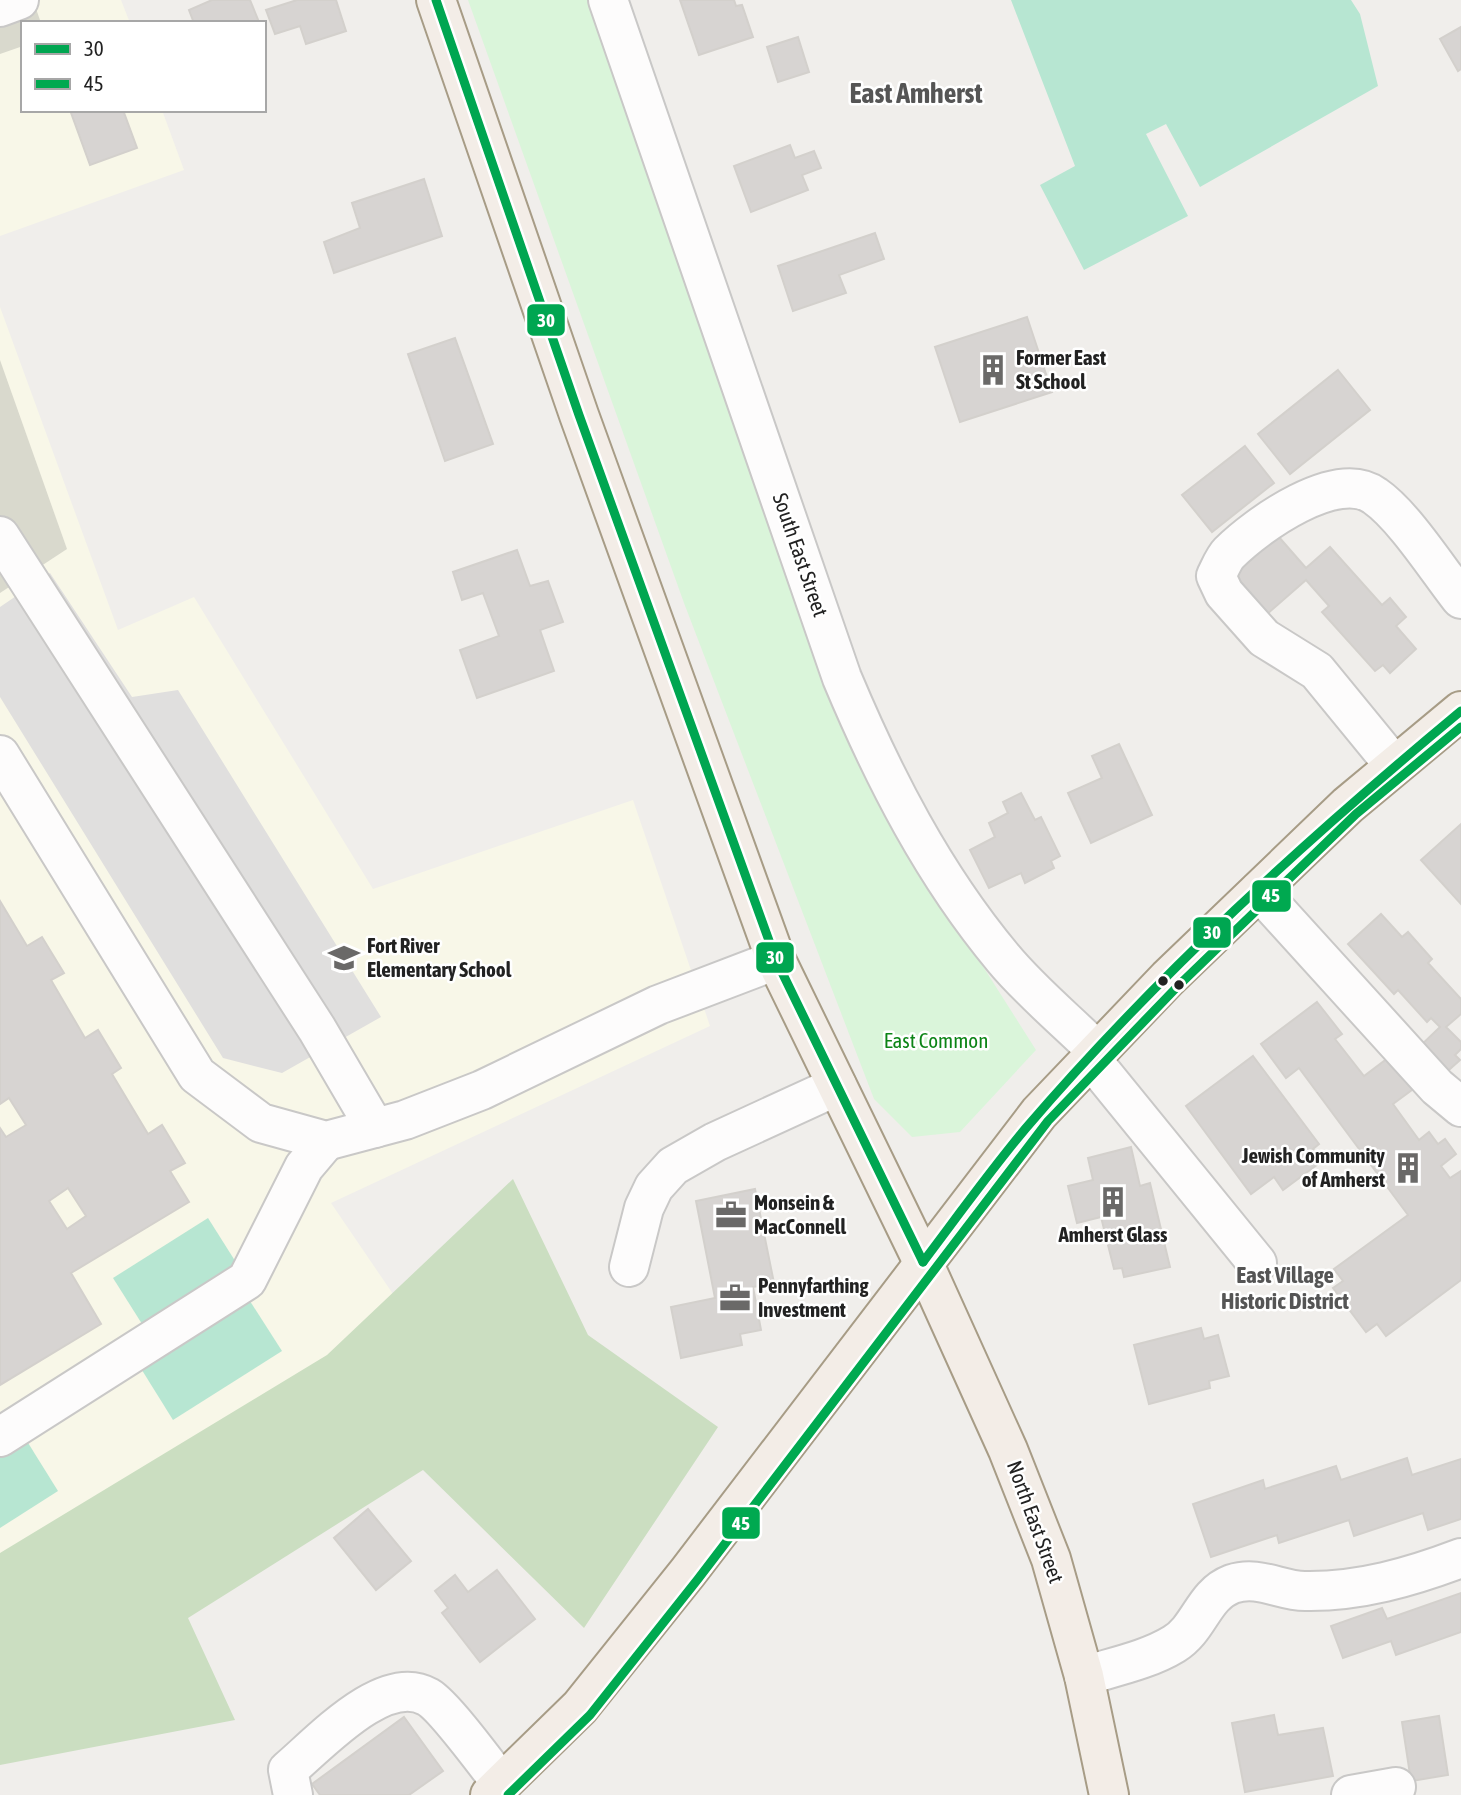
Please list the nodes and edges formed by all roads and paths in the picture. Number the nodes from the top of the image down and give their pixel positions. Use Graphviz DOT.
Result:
graph roads {
  1 [pos="19,0"];
  2 [pos="436,0"];
  3 [pos="608,0"];
  4 [pos="0,7"];
  5 [pos="0,536"];
  6 [pos="1461,598"];
  7 [pos="1461,712"];
  8 [pos="0,755"];
  9 [pos="1394,765"];
  10 [pos="1259,891"];
  11 [pos="776,960"];
  12 [pos="1094,1056"];
  13 [pos="837,1086"];
  14 [pos="1461,1107"];
  15 [pos="375,1128"];
  16 [pos="326,1140"];
  17 [pos="923,1262"];
  18 [pos="1257,1264"];
  19 [pos="629,1267"];
  20 [pos="0,1437"];
  21 [pos="1461,1558"];
  22 [pos="1084,1676"];
  23 [pos="1396,1787"];
  24 [pos="496,1789"];
  25 [pos="293,1795"];
  26 [pos="1109,1795"];
  27 [pos="1351,1795"];
  1 -- 4 [label="street"];
  2 -- 11 [label="main road"];
  3 -- 12 [label="street, South East Street"];
  5 -- 15 [label="street"];
  6 -- 9 [label="street"];
  7 -- 9 [label="main road"];
  8 -- 16 [label="street"];
  9 -- 10 [label="main road"];
  10 -- 12 [label="main road"];
  10 -- 14 [label="street"];
  11 -- 13 [label="main road"];
  11 -- 15 [label="street"];
  12 -- 17 [label="main road"];
  12 -- 18 [label="street, South East Street"];
  13 -- 17 [label="main road"];
  13 -- 19 [label="street"];
  15 -- 16 [label="street"];
  16 -- 20 [label="street"];
  17 -- 22 [label="main road, North East Street"];
  17 -- 24 [label="main road"];
  21 -- 22 [label="street"];
  22 -- 26 [label="main road, North East Street"];
  23 -- 27 [label="street"];
  24 -- 25 [label="street"];
}
